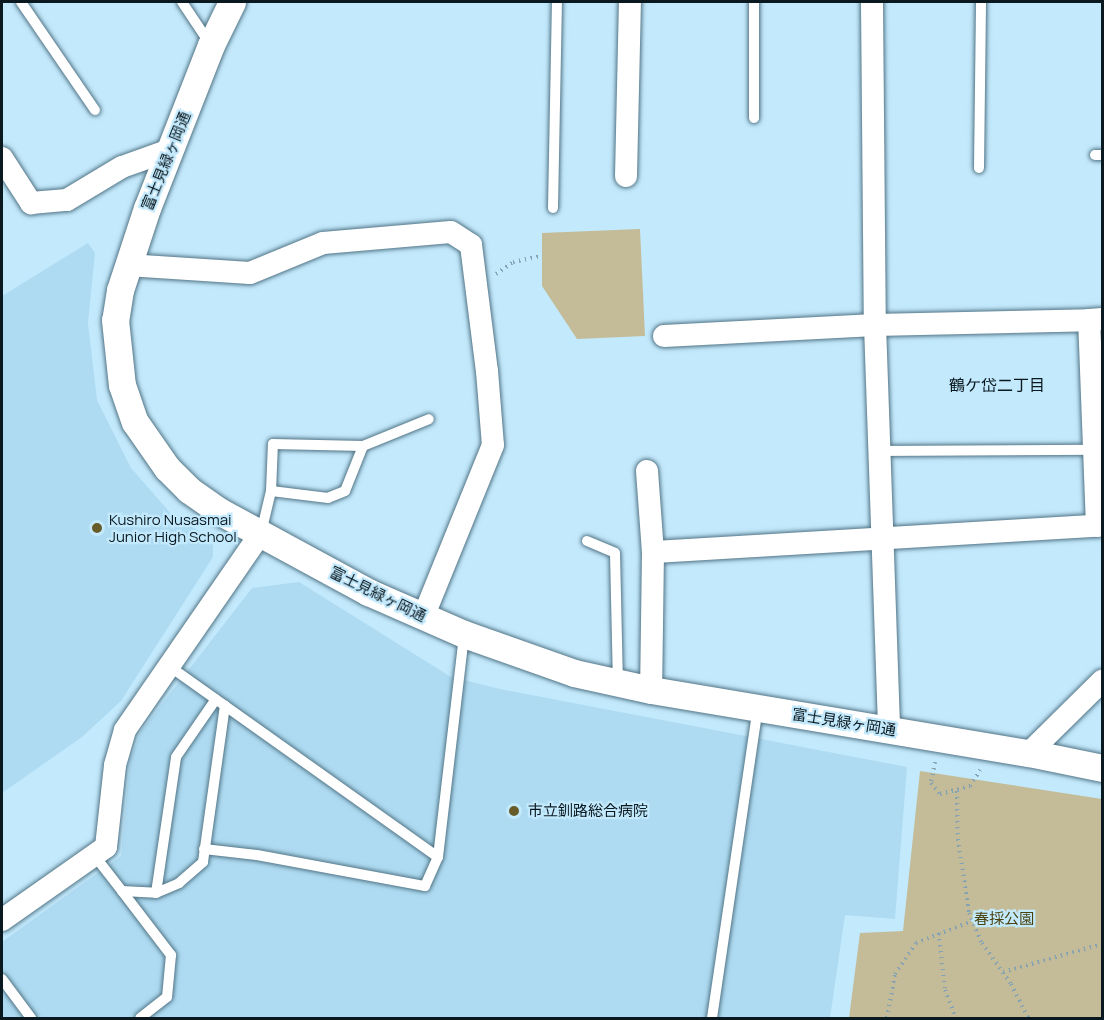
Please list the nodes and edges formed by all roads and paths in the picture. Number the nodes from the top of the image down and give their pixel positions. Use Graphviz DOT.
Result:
graph roads {
  1 [pos="21,2"];
  2 [pos="182,2"];
  3 [pos="232,2"];
  4 [pos="557,2"];
  5 [pos="630,2"];
  6 [pos="754,2"];
  7 [pos="872,2"];
  8 [pos="981,2"];
  9 [pos="211,45"];
  10 [pos="94,110"];
  11 [pos="754,118"];
  12 [pos="170,150"];
  13 [pos="2,158"];
  14 [pos="979,168"];
  15 [pos="626,176"];
  16 [pos="553,208"];
  17 [pos="542,256"];
  18 [pos="127,265"];
  19 [pos="477,290"];
  20 [pos="1096,320"];
  21 [pos="875,325"];
  22 [pos="664,336"];
  23 [pos="429,419"];
  24 [pos="363,446"];
  25 [pos="1094,450"];
  26 [pos="880,451"];
  27 [pos="646,471"];
  28 [pos="272,491"];
  29 [pos="1100,528"];
  30 [pos="261,534"];
  31 [pos="884,540"];
  32 [pos="587,541"];
  33 [pos="653,552"];
  34 [pos="423,617"];
  35 [pos="464,634"];
  36 [pos="169,666"];
  37 [pos="618,683"];
  38 [pos="1102,684"];
  39 [pos="651,690"];
  40 [pos="220,702"];
  41 [pos="758,708"];
  42 [pos="889,730"];
  43 [pos="1029,753"];
  44 [pos="935,762"];
  45 [pos="1102,768"];
  46 [pos="980,770"];
  47 [pos="957,791"];
  48 [pos="204,849"];
  49 [pos="94,855"];
  50 [pos="438,857"];
  51 [pos="122,891"];
  52 [pos="156,892"];
  53 [pos="2,920"];
  54 [pos="972,921"];
  55 [pos="939,933"];
  56 [pos="1102,944"];
  57 [pos="1003,972"];
  58 [pos="2,979"];
  59 [pos="32,1018"];
  60 [pos="141,1018"];
  61 [pos="712,1018"];
  62 [pos="887,1018"];
  63 [pos="956,1018"];
  64 [pos="1028,1018"];
  1 -- 10 [label="lane"];
  2 -- 9 [label="lane"];
  3 -- 9 [label="street, 富士見緑ヶ岡通"];
  4 -- 16 [label="lane"];
  5 -- 15 [label="street"];
  6 -- 11 [label="lane"];
  7 -- 21 [label="street"];
  8 -- 14 [label="lane"];
  9 -- 12 [label="street, 富士見緑ヶ岡通"];
  12 -- 13 [label="street"];
  12 -- 18 [label="street, 富士見緑ヶ岡通"];
  17 -- 19 [label="path"];
  18 -- 19 [label="street"];
  18 -- 30 [label="street, 富士見緑ヶ岡通"];
  19 -- 34 [label="street"];
  20 -- 21 [label="street"];
  20 -- 25 [label="street"];
  21 -- 22 [label="street"];
  21 -- 26 [label="street"];
  23 -- 24 [label="lane"];
  24 -- 28 [label="lane"];
  24 -- 28 [label="lane"];
  25 -- 26 [label="lane"];
  25 -- 29 [label="street"];
  26 -- 31 [label="street"];
  27 -- 33 [label="street"];
  28 -- 30 [label="lane"];
  29 -- 31 [label="street"];
  30 -- 34 [label="street, 富士見緑ヶ岡通"];
  30 -- 36 [label="street"];
  31 -- 33 [label="street"];
  31 -- 42 [label="street"];
  32 -- 37 [label="lane"];
  33 -- 39 [label="street"];
  34 -- 35 [label="street, 富士見緑ヶ岡通"];
  35 -- 37 [label="street, 富士見緑ヶ岡通"];
  35 -- 50 [label="lane"];
  36 -- 40 [label="lane"];
  36 -- 49 [label="street"];
  37 -- 39 [label="street, 富士見緑ヶ岡通"];
  38 -- 43 [label="street"];
  39 -- 41 [label="street, 富士見緑ヶ岡通"];
  40 -- 48 [label="lane"];
  40 -- 50 [label="lane"];
  40 -- 52 [label="lane"];
  41 -- 42 [label="street, 富士見緑ヶ岡通"];
  41 -- 61 [label="lane"];
  42 -- 43 [label="street, 富士見緑ヶ岡通"];
  43 -- 45 [label="street, 富士見緑ヶ岡通"];
  44 -- 47 [label="path"];
  46 -- 47 [label="path"];
  47 -- 54 [label="path"];
  48 -- 50 [label="lane"];
  48 -- 52 [label="lane"];
  49 -- 51 [label="lane"];
  49 -- 53 [label="street"];
  51 -- 52 [label="lane"];
  51 -- 60 [label="lane"];
  54 -- 55 [label="path"];
  54 -- 57 [label="path"];
  55 -- 62 [label="path"];
  55 -- 63 [label="path"];
  56 -- 57 [label="path"];
  57 -- 64 [label="path"];
  58 -- 59 [label="lane"];
}
